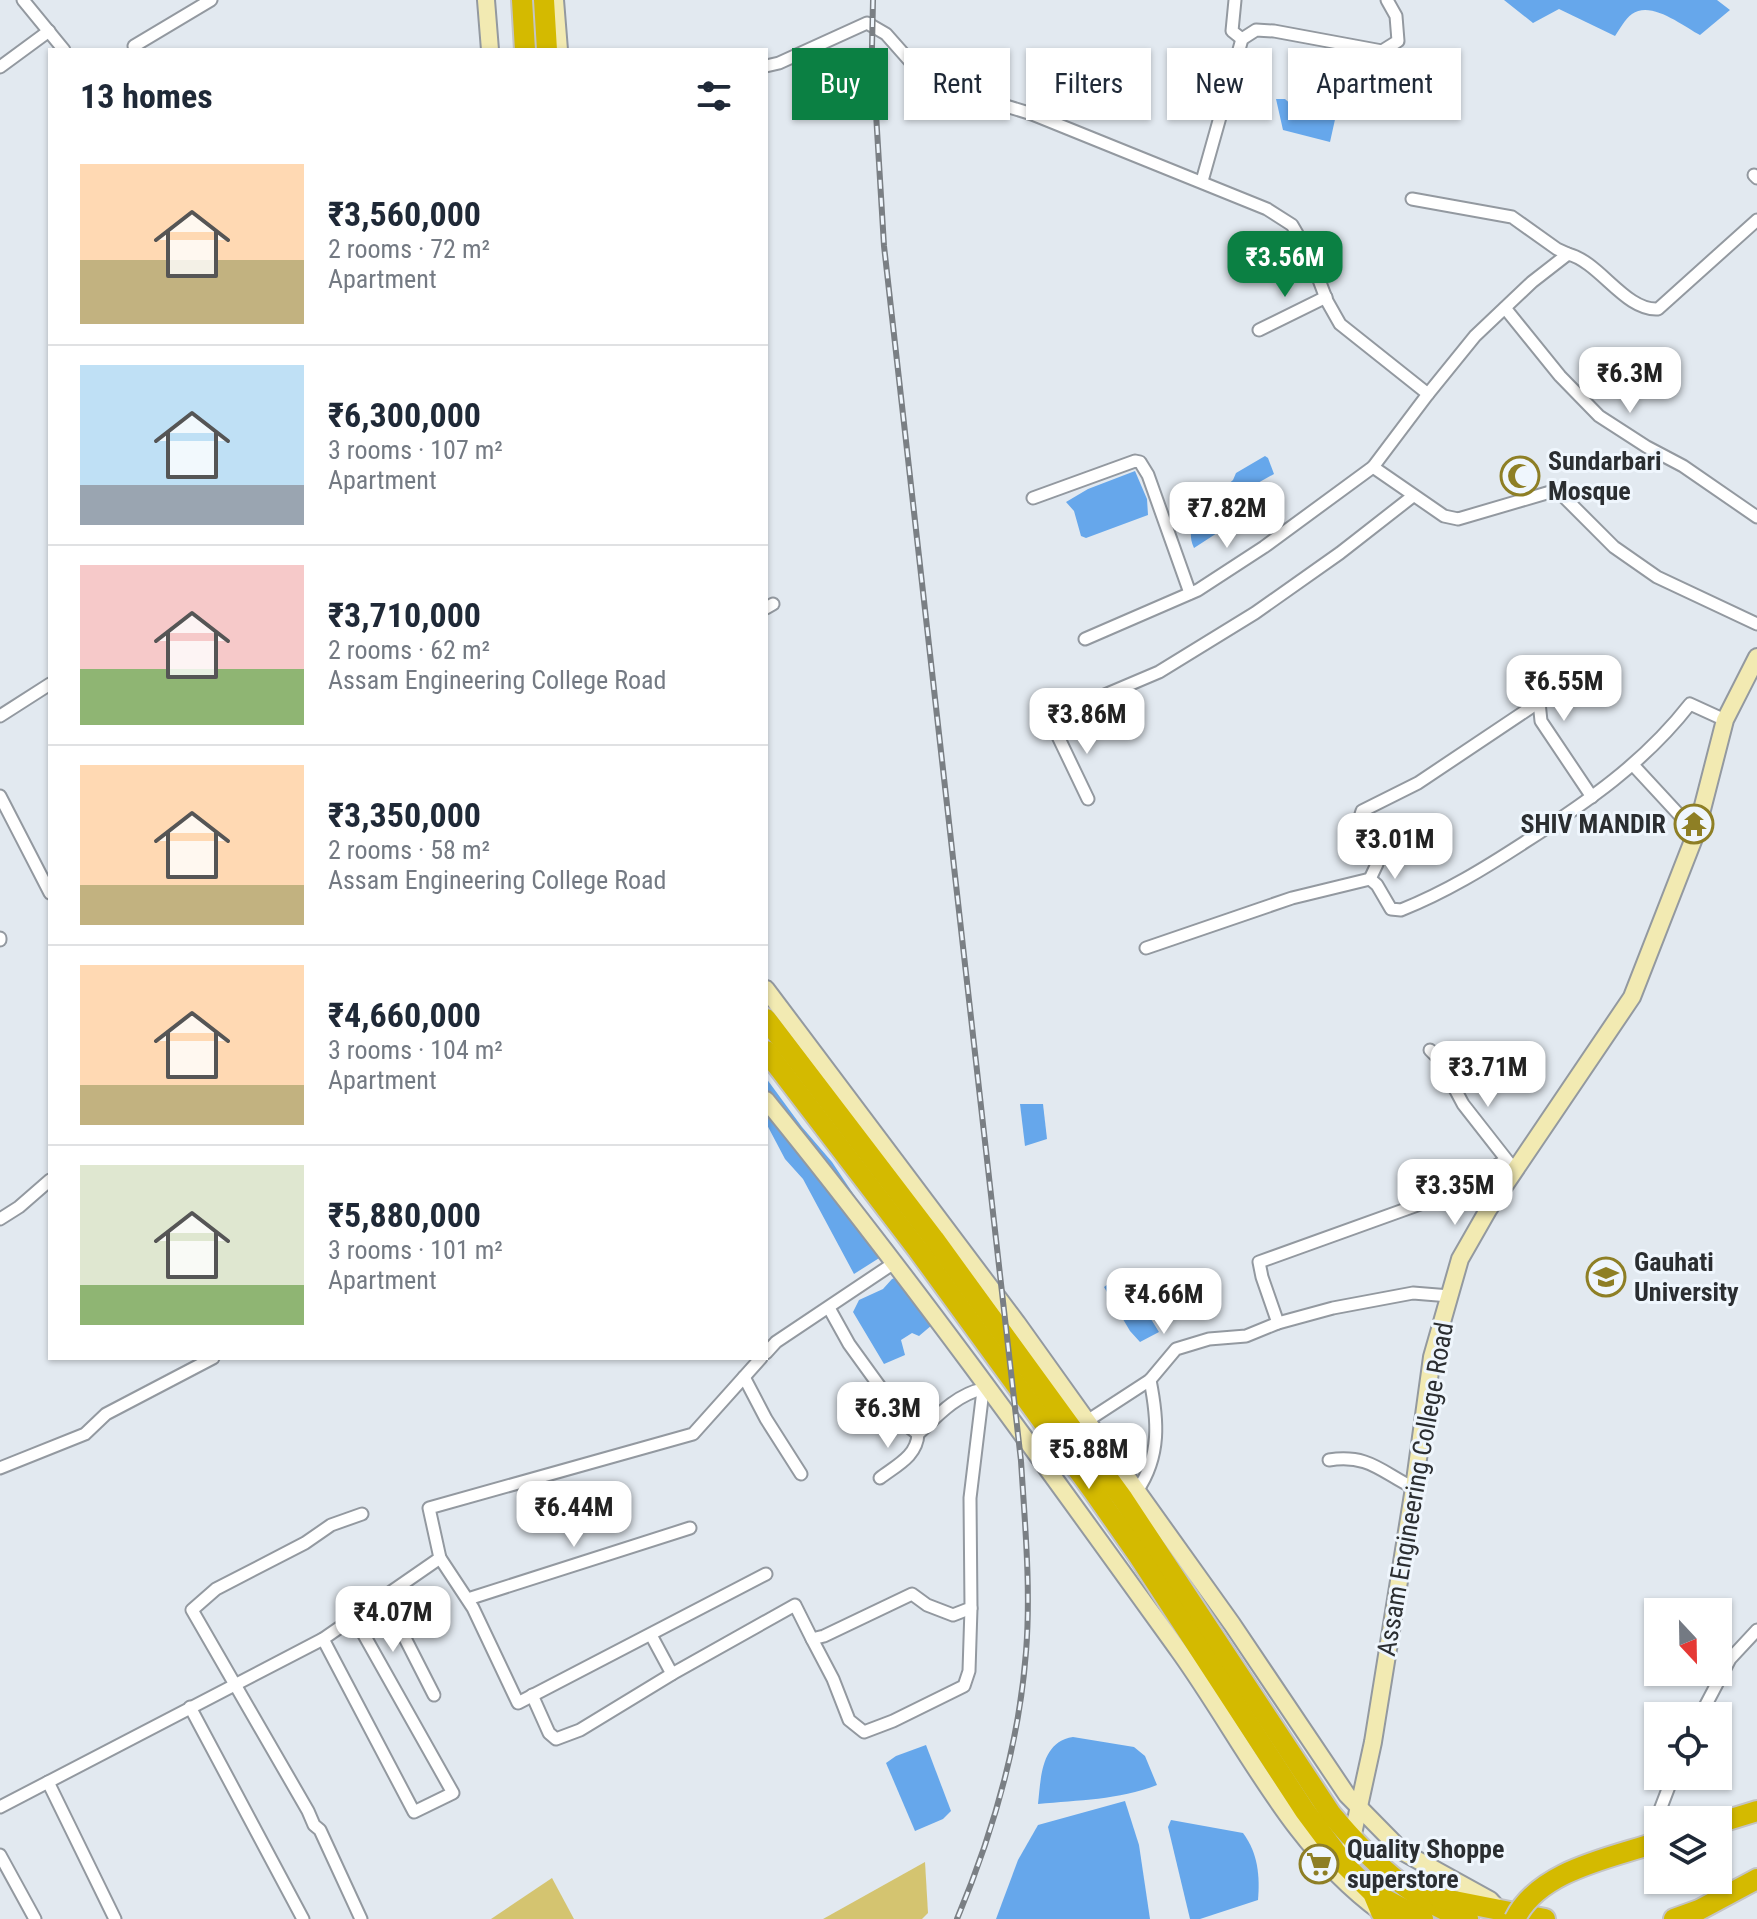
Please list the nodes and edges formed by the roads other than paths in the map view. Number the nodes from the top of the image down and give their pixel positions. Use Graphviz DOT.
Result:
graph roads {
  1 [pos="23,0"];
  2 [pos="211,0"];
  3 [pos="486,0"];
  4 [pos="522,0"];
  5 [pos="544,0"];
  6 [pos="555,0"];
  7 [pos="1235,0"];
  8 [pos="1387,0"];
  9 [pos="49,31"];
  10 [pos="1242,39"];
  11 [pos="134,46"];
  12 [pos="62,48"];
  13 [pos="490,48"];
  14 [pos="525,48"];
  15 [pos="547,48"];
  16 [pos="559,48"];
  17 [pos="768,66"];
  18 [pos="0,67"];
  19 [pos="1202,181"];
  20 [pos="1412,199"];
  21 [pos="1757,220"];
  22 [pos="1568,254"];
  23 [pos="1326,297"];
  24 [pos="1505,308"];
  25 [pos="1259,330"];
  26 [pos="1428,394"];
  27 [pos="1373,467"];
  28 [pos="1413,496"];
  29 [pos="1033,498"];
  30 [pos="1757,517"];
  31 [pos="1190,593"];
  32 [pos="1757,624"];
  33 [pos="1085,639"];
  34 [pos="1757,657"];
  35 [pos="1602,663"];
  36 [pos="48,685"];
  37 [pos="1750,686"];
  38 [pos="1539,702"];
  39 [pos="0,716"];
  40 [pos="1725,720"];
  41 [pos="1634,766"];
  42 [pos="0,796"];
  43 [pos="1592,797"];
  44 [pos="1088,799"];
  45 [pos="1696,833"];
  46 [pos="1370,879"];
  47 [pos="48,889"];
  48 [pos="1146,948"];
  49 [pos="768,992"];
  50 [pos="768,1022"];
  51 [pos="1430,1050"];
  52 [pos="768,1054"];
  53 [pos="768,1103"];
  54 [pos="1511,1166"];
  55 [pos="48,1182"];
  56 [pos="0,1219"];
  57 [pos="894,1263"];
  58 [pos="1450,1296"];
  59 [pos="829,1308"];
  60 [pos="1278,1323"];
  61 [pos="768,1351"];
  62 [pos="209,1360"];
  63 [pos="759,1360"];
  64 [pos="744,1377"];
  65 [pos="1150,1380"];
  66 [pos="984,1385"];
  67 [pos="1087,1421"];
  68 [pos="918,1434"];
  69 [pos="1329,1460"];
  70 [pos="0,1468"];
  71 [pos="801,1474"];
  72 [pos="880,1478"];
  73 [pos="1414,1488"];
  74 [pos="1137,1491"];
  75 [pos="362,1514"];
  76 [pos="690,1528"];
  77 [pos="440,1558"];
  78 [pos="766,1574"];
  79 [pos="384,1597"];
  80 [pos="468,1599"];
  81 [pos="971,1608"];
  82 [pos="357,1622"];
  83 [pos="1757,1630"];
  84 [pos="651,1635"];
  85 [pos="812,1639"];
  86 [pos="326,1644"];
  87 [pos="672,1674"];
  88 [pos="233,1684"];
  89 [pos="434,1695"];
  90 [pos="532,1695"];
  91 [pos="1707,1702"];
  92 [pos="190,1707"];
  93 [pos="48,1782"];
  94 [pos="1358,1806"];
  95 [pos="0,1807"];
  96 [pos="1757,1811"];
  97 [pos="1732,1819"];
  98 [pos="1351,1837"];
  99 [pos="1644,1838"];
  100 [pos="0,1855"];
  101 [pos="1346,1866"];
  102 [pos="1757,1879"];
  103 [pos="1373,1893"];
  104 [pos="1416,1893"];
  105 [pos="1507,1914"];
  106 [pos="1387,1916"];
  107 [pos="35,1919"];
  108 [pos="115,1919"];
  109 [pos="303,1919"];
  110 [pos="361,1919"];
  111 [pos="1423,1919"];
  112 [pos="1468,1919"];
  113 [pos="1545,1919"];
  114 [pos="1674,1919"];
  1 -- 9 [label="street"];
  2 -- 11 [label="street"];
  3 -- 13 [label="street"];
  4 -- 14 [label="highway"];
  5 -- 15 [label="highway"];
  6 -- 16 [label="street"];
  7 -- 10 [label="street"];
  8 -- 10 [label="street"];
  9 -- 12 [label="street"];
  9 -- 18 [label="street"];
  10 -- 19 [label="street"];
  17 -- 19 [label="street"];
  19 -- 23 [label="street"];
  20 -- 22 [label="street"];
  21 -- 22 [label="street"];
  22 -- 24 [label="street"];
  23 -- 25 [label="street"];
  23 -- 26 [label="street"];
  24 -- 26 [label="street"];
  24 -- 30 [label="street"];
  26 -- 27 [label="street"];
  27 -- 28 [label="street"];
  27 -- 31 [label="street"];
  28 -- 32 [label="street"];
  28 -- 44 [label="street"];
  29 -- 31 [label="street"];
  31 -- 33 [label="street"];
  34 -- 37 [label="street, Assam Engineering College Road"];
  35 -- 38 [label="street"];
  36 -- 39 [label="street"];
  37 -- 40 [label="street, Assam Engineering College Road"];
  38 -- 43 [label="street"];
  38 -- 46 [label="street"];
  40 -- 41 [label="street"];
  40 -- 45 [label="street, Assam Engineering College Road"];
  41 -- 43 [label="street"];
  41 -- 45 [label="street"];
  42 -- 47 [label="street"];
  43 -- 46 [label="street"];
  45 -- 54 [label="street, Assam Engineering College Road"];
  46 -- 48 [label="street"];
  49 -- 67 [label="street"];
  50 -- 98 [label="highway"];
  51 -- 54 [label="street"];
  52 -- 101 [label="highway"];
  53 -- 57 [label="street"];
  54 -- 58 [label="street, Assam Engineering College Road"];
  54 -- 60 [label="street"];
  55 -- 56 [label="street"];
  57 -- 59 [label="street"];
  57 -- 66 [label="street"];
  58 -- 60 [label="street"];
  58 -- 73 [label="street, Assam Engineering College Road"];
  59 -- 61 [label="street"];
  59 -- 68 [label="street"];
  60 -- 65 [label="street"];
  62 -- 70 [label="street"];
  63 -- 64 [label="street"];
  64 -- 71 [label="street"];
  64 -- 77 [label="street"];
  65 -- 67 [label="street"];
  65 -- 74 [label="street"];
  66 -- 68 [label="street"];
  66 -- 81 [label="street"];
  66 -- 106 [label="street"];
  67 -- 74 [label="street"];
  68 -- 72 [label="street"];
  69 -- 73 [label="street"];
  73 -- 94 [label="street, Assam Engineering College Road"];
  74 -- 94 [label="street"];
  75 -- 88 [label="street"];
  76 -- 80 [label="street"];
  77 -- 79 [label="street"];
  77 -- 80 [label="street"];
  78 -- 84 [label="street"];
  79 -- 82 [label="street"];
  79 -- 89 [label="street"];
  80 -- 90 [label="street"];
  81 -- 85 [label="street"];
  81 -- 85 [label="street"];
  82 -- 86 [label="street"];
  82 -- 86 [label="street"];
  83 -- 91 [label="street"];
  84 -- 87 [label="street"];
  84 -- 90 [label="street"];
  85 -- 87 [label="street"];
  86 -- 88 [label="street"];
  87 -- 90 [label="street"];
  88 -- 92 [label="street"];
  88 -- 110 [label="street"];
  92 -- 93 [label="street"];
  92 -- 109 [label="street"];
  93 -- 95 [label="street"];
  93 -- 108 [label="street"];
  94 -- 98 [label="street, Assam Engineering College Road"];
  94 -- 105 [label="street"];
  96 -- 97 [label="highway"];
  98 -- 101 [label="street, Assam Engineering College Road"];
  98 -- 104 [label="highway"];
  99 -- 105 [label="highway, bridge"];
  100 -- 107 [label="street"];
  101 -- 103 [label="highway"];
  102 -- 114 [label="highway"];
  103 -- 106 [label="highway"];
  103 -- 111 [label="highway"];
  104 -- 105 [label="highway"];
  104 -- 112 [label="highway"];
  105 -- 113 [label="highway"];
}
